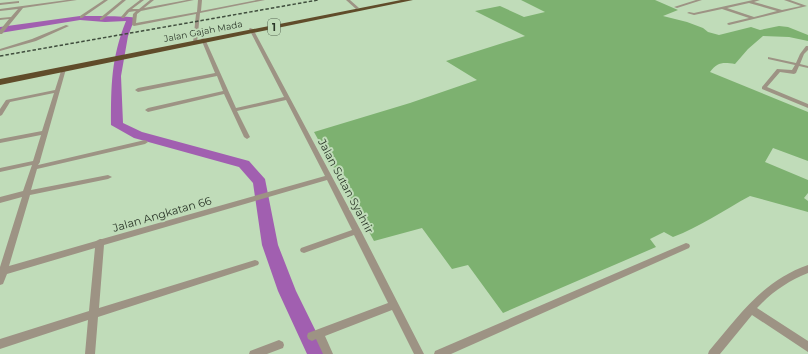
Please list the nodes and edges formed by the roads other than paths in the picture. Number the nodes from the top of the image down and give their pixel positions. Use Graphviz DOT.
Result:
graph roads {
  1 [pos="38,0"];
  2 [pos="75,0"];
  3 [pos="106,0"];
  4 [pos="124,0"];
  5 [pos="142,0"];
  6 [pos="152,0"];
  7 [pos="169,0"];
  8 [pos="192,0"];
  9 [pos="200,0"];
  10 [pos="263,0"];
  11 [pos="348,0"];
  12 [pos="398,0"];
  13 [pos="410,0"];
  14 [pos="700,0"];
  15 [pos="758,0"];
  16 [pos="786,0"];
  17 [pos="59,1"];
  18 [pos="18,2"];
  19 [pos="749,2"];
  20 [pos="0,4"];
  21 [pos="167,4"];
  22 [pos="35,6"];
  23 [pos="806,6"];
  24 [pos="676,7"];
  25 [pos="21,8"];
  26 [pos="357,8"];
  27 [pos="723,8"];
  28 [pos="0,10"];
  29 [pos="128,10"];
  30 [pos="138,10"];
  31 [pos="780,12"];
  32 [pos="199,13"];
  33 [pos="689,14"];
  34 [pos="81,17"];
  35 [pos="123,17"];
  36 [pos="12,18"];
  37 [pos="753,18"];
  38 [pos="0,19"];
  39 [pos="101,19"];
  40 [pos="729,24"];
  41 [pos="68,26"];
  42 [pos="2,30"];
  43 [pos="251,30"];
  44 [pos="204,40"];
  45 [pos="195,42"];
  46 [pos="808,48"];
  47 [pos="0,50"];
  48 [pos="770,58"];
  49 [pos="94,62"];
  50 [pos="797,64"];
  51 [pos="808,67"];
  52 [pos="64,69"];
  53 [pos="219,74"];
  54 [pos="0,80"];
  55 [pos="138,90"];
  56 [pos="56,91"];
  57 [pos="227,92"];
  58 [pos="287,98"];
  59 [pos="808,106"];
  60 [pos="148,110"];
  61 [pos="234,110"];
  62 [pos="0,114"];
  63 [pos="44,132"];
  64 [pos="247,137"];
  65 [pos="0,141"];
  66 [pos="145,142"];
  67 [pos="36,165"];
  68 [pos="0,170"];
  69 [pos="108,177"];
  70 [pos="329,177"];
  71 [pos="26,193"];
  72 [pos="0,200"];
  73 [pos="357,231"];
  74 [pos="100,242"];
  75 [pos="686,246"];
  76 [pos="304,250"];
  77 [pos="255,263"];
  78 [pos="808,269"];
  79 [pos="2,272"];
  80 [pos="0,281"];
  81 [pos="394,305"];
  82 [pos="751,309"];
  83 [pos="93,315"];
  84 [pos="0,344"];
  85 [pos="279,345"];
  86 [pos="808,347"];
  87 [pos="90,354"];
  88 [pos="254,354"];
  89 [pos="328,354"];
  90 [pos="419,354"];
  91 [pos="439,354"];
  92 [pos="713,354"];
  1 -- 22 [label="street"];
  2 -- 17 [label="street"];
  3 -- 34 [label="street"];
  4 -- 39 [label="street"];
  5 -- 29 [label="street"];
  6 -- 30 [label="street"];
  7 -- 21 [label="street"];
  8 -- 21 [label="street"];
  9 -- 32 [label="street"];
  10 -- 32 [label="street"];
  11 -- 26 [label="street"];
  12 -- 26 [label="highway, Jalan Gajah Mada / 1"];
  13 -- 43 [label="highway, Jalan Gajah Mada / 1"];
  14 -- 24 [label="street"];
  15 -- 19 [label="street"];
  16 -- 23 [label="street"];
  17 -- 22 [label="street"];
  18 -- 20 [label="street"];
  19 -- 27 [label="street"];
  19 -- 31 [label="street"];
  21 -- 30 [label="street"];
  22 -- 25 [label="street"];
  23 -- 31 [label="street"];
  25 -- 28 [label="street"];
  25 -- 36 [label="street"];
  26 -- 43 [label="highway, Jalan Gajah Mada / 1"];
  27 -- 33 [label="street"];
  27 -- 37 [label="street"];
  29 -- 30 [label="street"];
  29 -- 35 [label="street"];
  30 -- 32 [label="street"];
  31 -- 37 [label="street"];
  32 -- 45 [label="street"];
  36 -- 38 [label="street"];
  36 -- 42 [label="street"];
  37 -- 40 [label="street"];
  41 -- 47 [label="street"];
  43 -- 44 [label="highway, Jalan Gajah Mada / 1"];
  43 -- 58 [label="street, Jalan Sutan Syahrir"];
  44 -- 45 [label="highway, Jalan Gajah Mada / 1"];
  44 -- 53 [label="street"];
  45 -- 49 [label="highway, Jalan Gajah Mada / 1"];
  46 -- 50 [label="street"];
  48 -- 50 [label="street"];
  49 -- 52 [label="highway, Jalan Gajah Mada / 1"];
  49 -- 54 [label="highway, Jalan Gajah Mada / 1"];
  50 -- 51 [label="street"];
  50 -- 59 [label="street"];
  52 -- 54 [label="highway, Jalan Gajah Mada / 1"];
  52 -- 56 [label="street"];
  53 -- 55 [label="street"];
  53 -- 57 [label="street"];
  56 -- 62 [label="street"];
  56 -- 63 [label="street"];
  57 -- 60 [label="street"];
  57 -- 61 [label="street"];
  58 -- 61 [label="street"];
  58 -- 70 [label="street, Jalan Sutan Syahrir"];
  61 -- 64 [label="street"];
  63 -- 65 [label="street"];
  63 -- 67 [label="street"];
  66 -- 67 [label="street"];
  67 -- 68 [label="street"];
  67 -- 71 [label="street"];
  69 -- 71 [label="street"];
  70 -- 73 [label="street, Jalan Sutan Syahrir"];
  70 -- 74 [label="street, Jalan Angkatan 66"];
  71 -- 72 [label="street"];
  71 -- 79 [label="street"];
  73 -- 76 [label="street"];
  73 -- 81 [label="street, Jalan Sutan Syahrir"];
  74 -- 79 [label="street, Jalan Angkatan 66"];
  74 -- 83 [label="street"];
  75 -- 91 [label="street"];
  77 -- 83 [label="street"];
  78 -- 82 [label="street"];
  79 -- 80 [label="street"];
  81 -- 89 [label="street"];
  81 -- 90 [label="street, Jalan Sutan Syahrir"];
  82 -- 86 [label="street"];
  82 -- 92 [label="street"];
  83 -- 84 [label="street"];
  83 -- 87 [label="street"];
  85 -- 88 [label="street"];
}
